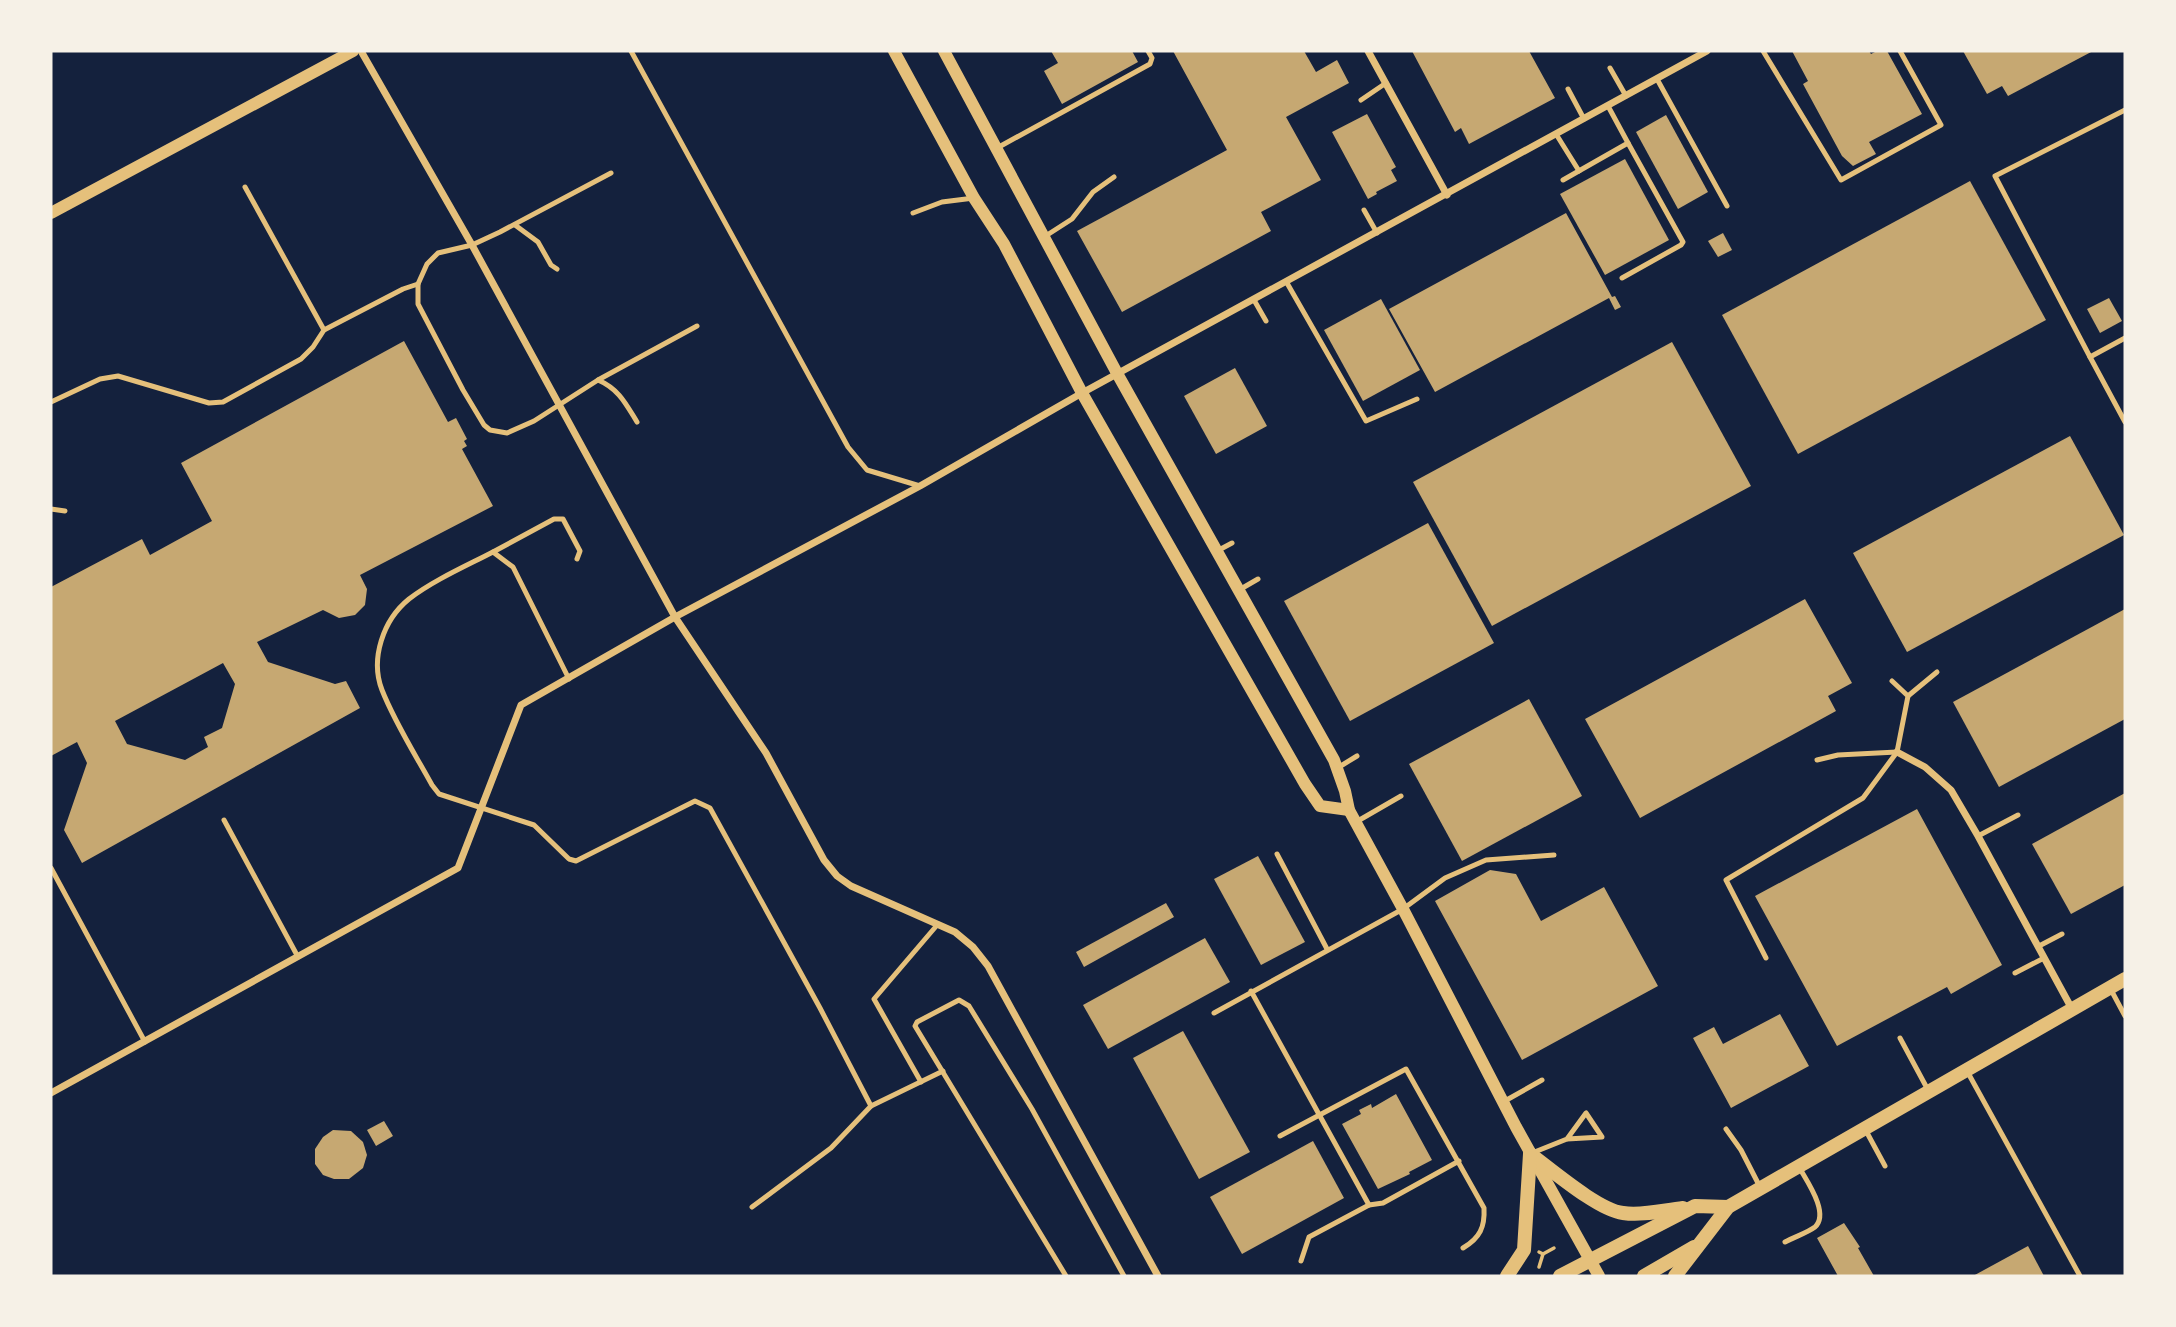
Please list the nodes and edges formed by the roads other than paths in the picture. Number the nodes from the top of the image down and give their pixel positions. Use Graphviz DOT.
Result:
graph roads {
  1 [pos="353,51"];
  2 [pos="361,51"];
  3 [pos="631,51"];
  4 [pos="894,51"];
  5 [pos="944,51"];
  6 [pos="1148,51"];
  7 [pos="1368,51"];
  8 [pos="1707,51"];
  9 [pos="1763,51"];
  10 [pos="1900,51"];
  11 [pos="1610,68"];
  12 [pos="1657,79"];
  13 [pos="1385,83"];
  14 [pos="1568,89"];
  15 [pos="1626,96"];
  16 [pos="1361,100"];
  17 [pos="1608,106"];
  18 [pos="2125,110"];
  19 [pos="1584,119"];
  20 [pos="1556,134"];
  21 [pos="1628,143"];
  22 [pos="996,148"];
  23 [pos="1578,171"];
  24 [pos="611,173"];
  25 [pos="1114,177"];
  26 [pos="1563,180"];
  27 [pos="245,187"];
  28 [pos="1447,195"];
  29 [pos="974,198"];
  30 [pos="1727,206"];
  31 [pos="1364,210"];
  32 [pos="51,213"];
  33 [pos="913,213"];
  34 [pos="515,225"];
  35 [pos="1377,233"];
  36 [pos="1044,237"];
  37 [pos="472,245"];
  38 [pos="556,269"];
  39 [pos="1622,278"];
  40 [pos="1287,283"];
  41 [pos="418,284"];
  42 [pos="1254,300"];
  43 [pos="1266,321"];
  44 [pos="697,326"];
  45 [pos="324,330"];
  46 [pos="2125,338"];
  47 [pos="2090,357"];
  48 [pos="1118,374"];
  49 [pos="598,380"];
  50 [pos="1082,394"];
  51 [pos="1417,399"];
  52 [pos="51,402"];
  53 [pos="557,405"];
  54 [pos="637,422"];
  55 [pos="2125,422"];
  56 [pos="920,485"];
  57 [pos="51,509"];
  58 [pos="65,511"];
  59 [pos="1232,543"];
  60 [pos="1217,551"];
  61 [pos="493,552"];
  62 [pos="577,559"];
  63 [pos="1258,579"];
  64 [pos="1239,590"];
  65 [pos="675,617"];
  66 [pos="1937,672"];
  67 [pos="569,679"];
  68 [pos="1892,681"];
  69 [pos="1908,696"];
  70 [pos="1897,752"];
  71 [pos="1357,756"];
  72 [pos="1817,760"];
  73 [pos="1337,768"];
  74 [pos="1401,796"];
  75 [pos="481,806"];
  76 [pos="1349,810"];
  77 [pos="2018,815"];
  78 [pos="224,820"];
  79 [pos="1356,822"];
  80 [pos="1979,836"];
  81 [pos="1277,854"];
  82 [pos="1554,855"];
  83 [pos="51,868"];
  84 [pos="1403,909"];
  85 [pos="938,924"];
  86 [pos="2062,934"];
  87 [pos="2039,947"];
  88 [pos="1327,949"];
  89 [pos="299,957"];
  90 [pos="1766,958"];
  91 [pos="2044,958"];
  92 [pos="2015,974"];
  93 [pos="2125,979"];
  94 [pos="2110,988"];
  95 [pos="1251,991"];
  96 [pos="2072,1009"];
  97 [pos="1214,1013"];
  98 [pos="2125,1016"];
  99 [pos="1900,1038"];
  100 [pos="145,1042"];
  101 [pos="943,1071"];
  102 [pos="1967,1071"];
  103 [pos="1542,1080"];
  104 [pos="920,1082"];
  105 [pos="51,1093"];
  106 [pos="1929,1093"];
  107 [pos="1503,1102"];
  108 [pos="871,1106"];
  109 [pos="1319,1115"];
  110 [pos="1726,1129"];
  111 [pos="1865,1129"];
  112 [pos="1280,1136"];
  113 [pos="1567,1139"];
  114 [pos="1530,1154"];
  115 [pos="1459,1161"];
  116 [pos="1885,1166"];
  117 [pos="1799,1167"];
  118 [pos="1762,1189"];
  119 [pos="1369,1205"];
  120 [pos="1695,1206"];
  121 [pos="752,1207"];
  122 [pos="1728,1207"];
  123 [pos="1701,1242"];
  124 [pos="1785,1242"];
  125 [pos="1463,1248"];
  126 [pos="1301,1261"];
  127 [pos="1590,1261"];
  128 [pos="1066,1276"];
  129 [pos="1124,1276"];
  130 [pos="1158,1276"];
  131 [pos="1507,1276"];
  132 [pos="1560,1276"];
  133 [pos="1599,1276"];
  134 [pos="1644,1276"];
  135 [pos="1675,1276"];
  136 [pos="2080,1276"];
  1 -- 32 [label="street"];
  2 -- 37 [label="street"];
  3 -- 56 [label="lane"];
  4 -- 29 [label="street"];
  5 -- 22 [label="street"];
  6 -- 22 [label="lane"];
  7 -- 13 [label="street"];
  8 -- 12 [label="street"];
  9 -- 10 [label="lane"];
  11 -- 15 [label="lane"];
  12 -- 15 [label="street"];
  12 -- 30 [label="lane"];
  13 -- 16 [label="lane"];
  13 -- 28 [label="street"];
  14 -- 19 [label="lane"];
  15 -- 17 [label="street"];
  17 -- 19 [label="street"];
  17 -- 21 [label="lane"];
  18 -- 47 [label="lane"];
  19 -- 20 [label="street"];
  20 -- 23 [label="lane"];
  20 -- 28 [label="street"];
  21 -- 23 [label="lane"];
  21 -- 39 [label="lane"];
  22 -- 36 [label="street"];
  23 -- 26 [label="lane"];
  24 -- 34 [label="lane"];
  25 -- 36 [label="lane"];
  27 -- 45 [label="lane"];
  28 -- 35 [label="street"];
  29 -- 33 [label="lane"];
  29 -- 50 [label="street"];
  31 -- 35 [label="lane"];
  34 -- 37 [label="lane"];
  34 -- 38 [label="lane"];
  35 -- 40 [label="street"];
  36 -- 48 [label="street"];
  37 -- 41 [label="lane"];
  37 -- 53 [label="street"];
  40 -- 42 [label="street"];
  40 -- 51 [label="lane"];
  41 -- 45 [label="lane"];
  41 -- 53 [label="lane"];
  42 -- 43 [label="lane"];
  42 -- 48 [label="street"];
  44 -- 49 [label="lane"];
  45 -- 52 [label="lane"];
  46 -- 47 [label="lane"];
  47 -- 55 [label="lane"];
  48 -- 50 [label="street"];
  48 -- 60 [label="street"];
  49 -- 53 [label="lane"];
  49 -- 54 [label="lane"];
  50 -- 56 [label="street"];
  50 -- 76 [label="street"];
  53 -- 65 [label="street"];
  56 -- 65 [label="street"];
  57 -- 58 [label="lane"];
  59 -- 60 [label="lane"];
  60 -- 64 [label="street"];
  61 -- 62 [label="lane"];
  61 -- 67 [label="lane"];
  61 -- 75 [label="lane"];
  63 -- 64 [label="lane"];
  64 -- 73 [label="street"];
  65 -- 67 [label="street"];
  65 -- 85 [label="street"];
  66 -- 69 [label="lane"];
  67 -- 75 [label="street"];
  68 -- 69 [label="lane"];
  69 -- 70 [label="lane"];
  70 -- 72 [label="lane"];
  70 -- 80 [label="street"];
  70 -- 90 [label="lane"];
  71 -- 73 [label="lane"];
  73 -- 76 [label="street"];
  74 -- 79 [label="lane"];
  75 -- 89 [label="street"];
  75 -- 108 [label="lane"];
  76 -- 79 [label="street"];
  77 -- 80 [label="lane"];
  78 -- 89 [label="lane"];
  79 -- 84 [label="street"];
  80 -- 87 [label="street"];
  81 -- 88 [label="lane"];
  82 -- 84 [label="lane"];
  83 -- 100 [label="lane"];
  84 -- 88 [label="lane"];
  84 -- 107 [label="street"];
  85 -- 104 [label="lane"];
  85 -- 130 [label="street"];
  86 -- 87 [label="lane"];
  87 -- 91 [label="street"];
  88 -- 95 [label="lane"];
  89 -- 100 [label="street"];
  91 -- 92 [label="lane"];
  91 -- 96 [label="street"];
  93 -- 94 [label="main road"];
  94 -- 96 [label="main road"];
  94 -- 98 [label="lane"];
  95 -- 97 [label="lane"];
  95 -- 109 [label="lane"];
  96 -- 102 [label="main road"];
  99 -- 106 [label="lane"];
  100 -- 105 [label="street"];
  101 -- 104 [label="lane"];
  101 -- 128 [label="lane"];
  101 -- 129 [label="lane"];
  102 -- 106 [label="main road"];
  102 -- 136 [label="lane"];
  103 -- 107 [label="lane"];
  104 -- 108 [label="lane"];
  106 -- 111 [label="main road"];
  107 -- 114 [label="street"];
  108 -- 121 [label="lane"];
  109 -- 112 [label="lane"];
  109 -- 115 [label="lane"];
  109 -- 119 [label="lane"];
  110 -- 118 [label="lane"];
  111 -- 116 [label="lane"];
  111 -- 117 [label="main road"];
  113 -- 113 [label="lane"];
  113 -- 114 [label="lane"];
  114 -- 120 [label="main road"];
  114 -- 127 [label="street"];
  114 -- 131 [label="main road"];
  115 -- 119 [label="lane"];
  115 -- 125 [label="lane"];
  117 -- 118 [label="main road"];
  117 -- 124 [label="lane"];
  118 -- 122 [label="main road"];
  119 -- 126 [label="lane"];
  120 -- 122 [label="main road"];
  120 -- 127 [label="main road"];
  122 -- 123 [label="main road"];
  123 -- 134 [label="main road"];
  123 -- 135 [label="main road"];
  127 -- 132 [label="main road"];
  127 -- 133 [label="street"];
}
